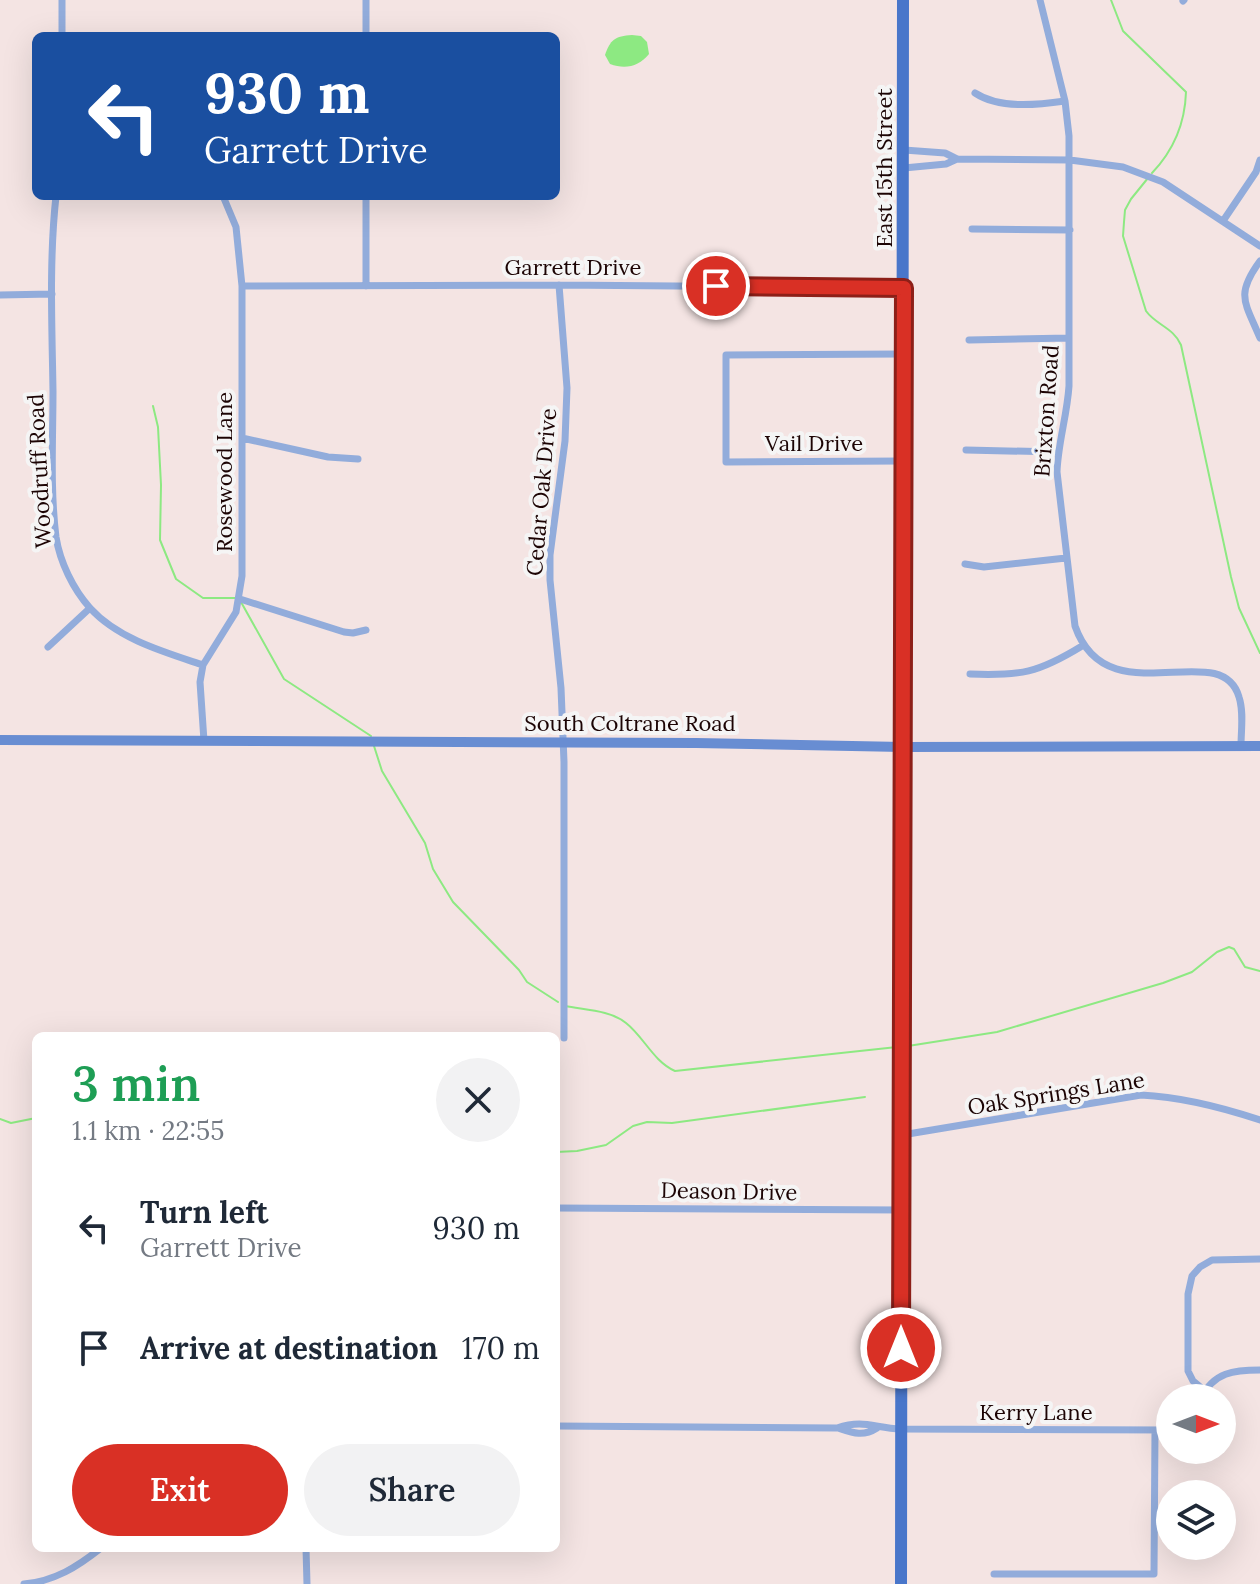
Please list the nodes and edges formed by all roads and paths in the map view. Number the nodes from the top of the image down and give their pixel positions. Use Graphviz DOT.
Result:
graph roads {
  1 [pos="62,0"];
  2 [pos="366,0"];
  3 [pos="903,0"];
  4 [pos="1040,0"];
  5 [pos="62,32"];
  6 [pos="366,32"];
  7 [pos="975,93"];
  8 [pos="1065,101"];
  9 [pos="904,150"];
  10 [pos="957,159"];
  11 [pos="1070,160"];
  12 [pos="1260,160"];
  13 [pos="904,168"];
  14 [pos="56,200"];
  15 [pos="225,200"];
  16 [pos="366,200"];
  17 [pos="1223,221"];
  18 [pos="972,229"];
  19 [pos="1070,230"];
  20 [pos="1260,246"];
  21 [pos="1260,261"];
  22 [pos="559,285"];
  23 [pos="242,286"];
  24 [pos="366,286"];
  25 [pos="904,288"];
  26 [pos="52,294"];
  27 [pos="0,295"];
  28 [pos="1069,338"];
  29 [pos="1260,338"];
  30 [pos="969,340"];
  31 [pos="903,354"];
  32 [pos="242,438"];
  33 [pos="966,450"];
  34 [pos="1058,452"];
  35 [pos="358,459"];
  36 [pos="902,461"];
  37 [pos="1066,558"];
  38 [pos="965,564"];
  39 [pos="239,601"];
  40 [pos="90,608"];
  41 [pos="366,630"];
  42 [pos="1082,646"];
  43 [pos="48,647"];
  44 [pos="203,665"];
  45 [pos="970,674"];
  46 [pos="0,740"];
  47 [pos="204,741"];
  48 [pos="563,743"];
  49 [pos="1241,746"];
  50 [pos="1260,746"];
  51 [pos="903,747"];
  52 [pos="564,1038"];
  53 [pos="1260,1120"];
  54 [pos="902,1135"];
  55 [pos="560,1208"];
  56 [pos="902,1210"];
  57 [pos="1260,1259"];
  58 [pos="1260,1370"];
  59 [pos="1195,1384"];
  60 [pos="1212,1384"];
  61 [pos="560,1426"];
  62 [pos="901,1429"];
  63 [pos="1155,1430"];
  64 [pos="96,1552"];
  65 [pos="306,1552"];
  66 [pos="994,1574"];
  67 [pos="24,1584"];
  68 [pos="307,1584"];
  69 [pos="901,1584"];
  1 -- 5 [label="street"];
  2 -- 6 [label="street"];
  3 -- 9 [label="main road, East 15th Street"];
  4 -- 8 [label="street, Brixton Road"];
  7 -- 8 [label="street"];
  8 -- 11 [label="street, Brixton Road"];
  9 -- 10 [label="street"];
  9 -- 13 [label="main road, East 15th Street"];
  10 -- 11 [label="street"];
  10 -- 13 [label="street"];
  11 -- 17 [label="street"];
  11 -- 19 [label="street, Brixton Road"];
  12 -- 17 [label="street"];
  13 -- 25 [label="main road, East 15th Street"];
  14 -- 26 [label="street, Woodruff Road"];
  15 -- 23 [label="street, Rosewood Lane"];
  16 -- 24 [label="street"];
  17 -- 20 [label="street"];
  18 -- 19 [label="street"];
  19 -- 28 [label="street, Brixton Road"];
  21 -- 29 [label="street"];
  22 -- 24 [label="street, Garrett Drive"];
  22 -- 25 [label="street, Garrett Drive"];
  22 -- 48 [label="street, Cedar Oak Drive"];
  23 -- 24 [label="street, Garrett Drive"];
  23 -- 32 [label="street, Rosewood Lane"];
  25 -- 31 [label="main road, East 15th Street"];
  26 -- 27 [label="street"];
  26 -- 40 [label="street, Woodruff Road"];
  28 -- 30 [label="street"];
  28 -- 34 [label="street, Brixton Road"];
  31 -- 36 [label="main road, East 15th Street"];
  31 -- 36 [label="street, Vail Drive"];
  32 -- 35 [label="street"];
  32 -- 39 [label="street, Rosewood Lane"];
  33 -- 34 [label="street"];
  34 -- 37 [label="street, Brixton Road"];
  36 -- 51 [label="main road, East 15th Street"];
  37 -- 38 [label="street"];
  37 -- 42 [label="street, Brixton Road"];
  39 -- 41 [label="street"];
  39 -- 44 [label="street, Rosewood Lane"];
  40 -- 43 [label="street"];
  40 -- 44 [label="street, Woodruff Road"];
  42 -- 45 [label="street"];
  42 -- 49 [label="street"];
  44 -- 47 [label="street"];
  46 -- 47 [label="main road, South Coltrane Road"];
  47 -- 48 [label="main road, South Coltrane Road"];
  48 -- 51 [label="main road, South Coltrane Road"];
  48 -- 52 [label="street, Cedar Oak Drive"];
  49 -- 50 [label="main road, South Coltrane Road"];
  49 -- 51 [label="main road, South Coltrane Road"];
  51 -- 54 [label="main road, East 15th Street"];
  53 -- 54 [label="street, Oak Springs Lane"];
  54 -- 56 [label="main road, East 15th Street"];
  55 -- 56 [label="street, Deason Drive"];
  56 -- 62 [label="main road, East 15th Street"];
  57 -- 59 [label="street"];
  58 -- 60 [label="street"];
  61 -- 62 [label="street, Kerry Lane"];
  62 -- 63 [label="street, Kerry Lane"];
  62 -- 69 [label="main road, East 15th Street"];
  63 -- 66 [label="street"];
  64 -- 67 [label="street"];
  65 -- 68 [label="street"];
}
